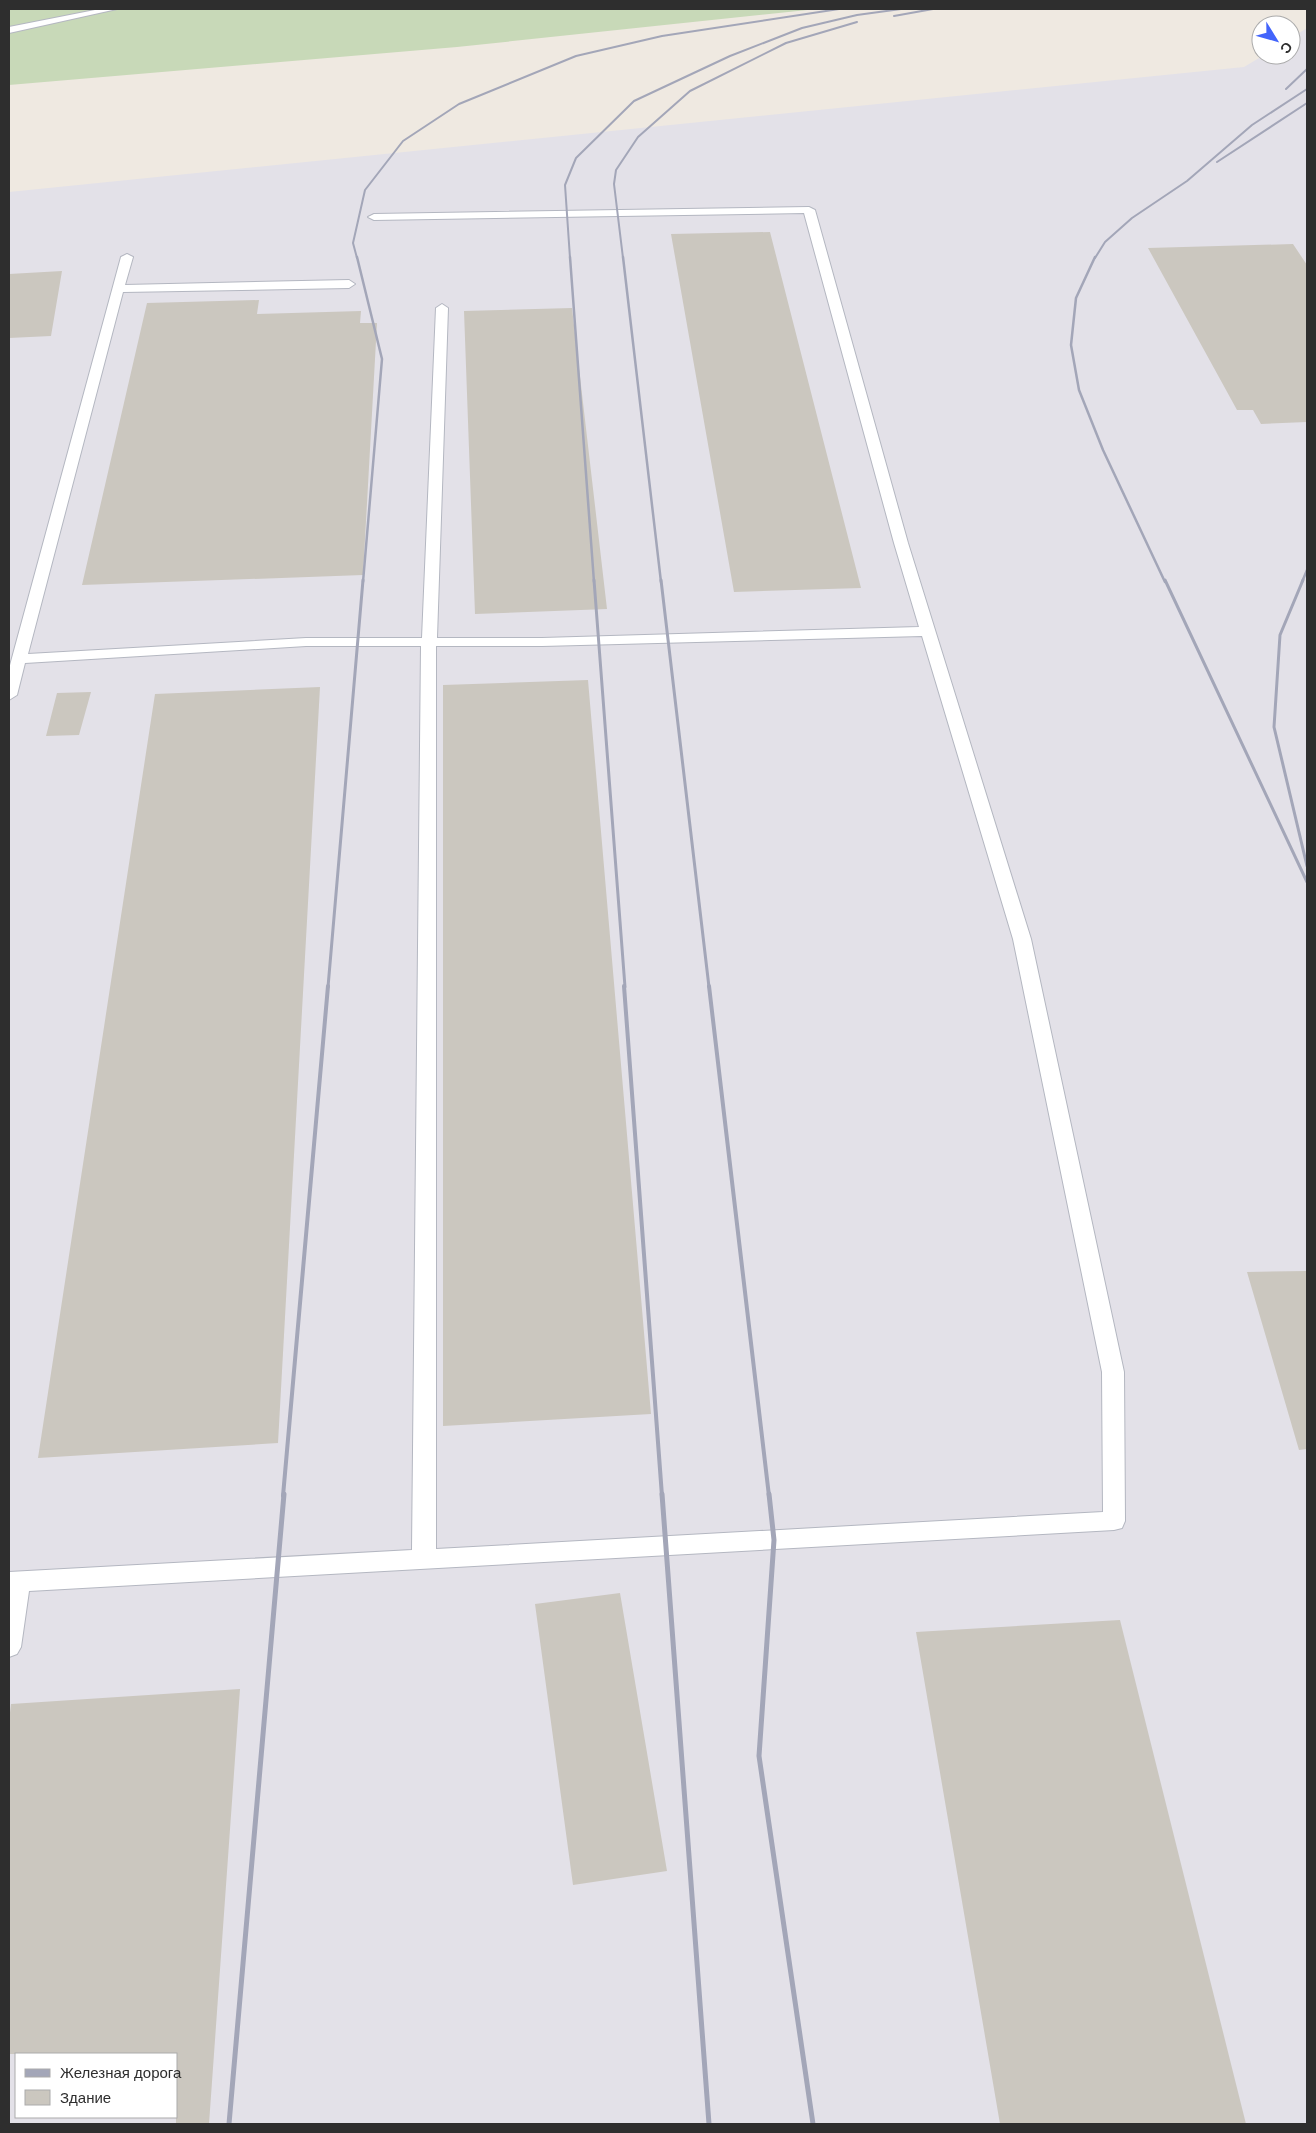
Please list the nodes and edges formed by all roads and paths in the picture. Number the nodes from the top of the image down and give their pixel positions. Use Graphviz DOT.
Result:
graph roads {
  1 [pos="112,9"];
  2 [pos="9,30"];
  3 [pos="374,217"];
  4 [pos="127,256"];
  5 [pos="349,284"];
  6 [pos="118,289"];
  7 [pos="442,308"];
  8 [pos="928,630"];
  9 [pos="429,642"];
  10 [pos="19,659"];
  11 [pos="9,695"];
  12 [pos="424,1558"];
  13 [pos="14,1581"];
  14 [pos="9,1647"];
  1 -- 2 [label="lane"];
  3 -- 8 [label="lane"];
  4 -- 6 [label="lane"];
  5 -- 6 [label="lane"];
  6 -- 10 [label="lane"];
  7 -- 9 [label="lane"];
  8 -- 9 [label="lane"];
  8 -- 12 [label="lane"];
  9 -- 10 [label="lane"];
  9 -- 12 [label="lane"];
  10 -- 11 [label="lane"];
  12 -- 13 [label="lane"];
  13 -- 14 [label="lane"];
}
